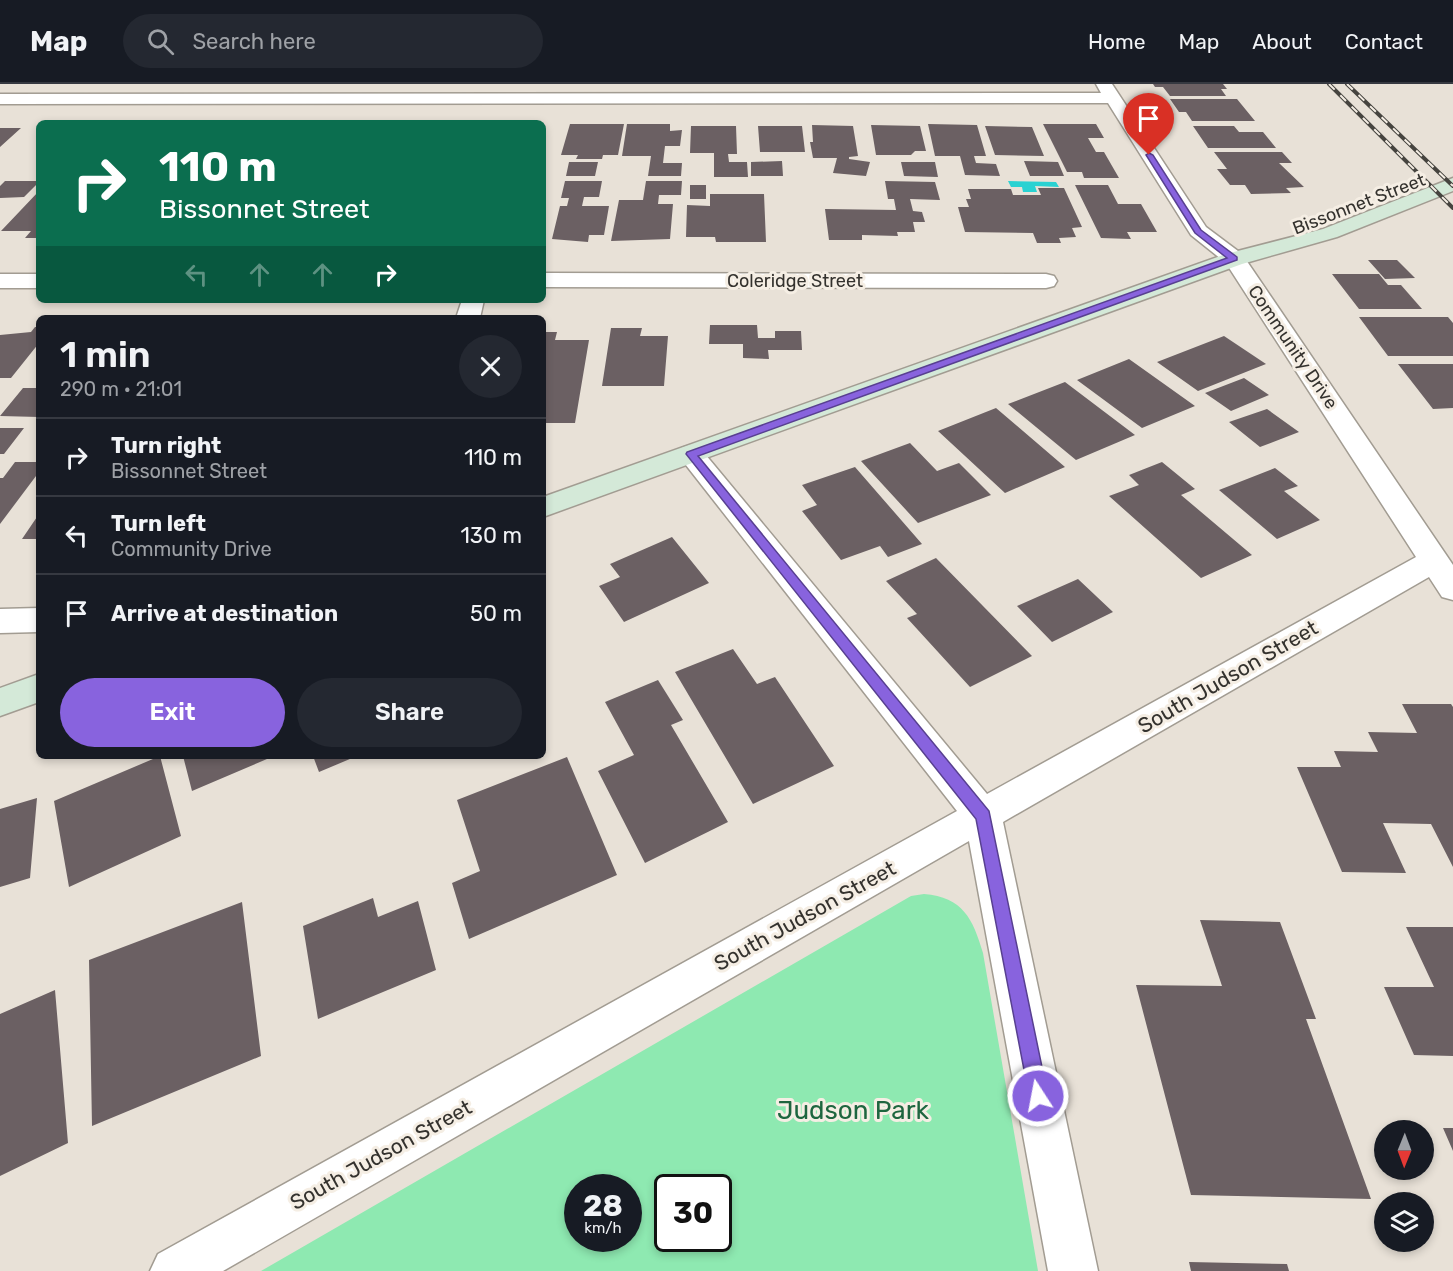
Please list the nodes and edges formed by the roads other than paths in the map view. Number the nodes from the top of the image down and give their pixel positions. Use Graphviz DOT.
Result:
graph roads {
  1 [pos="1109,91"];
  2 [pos="0,99"];
  3 [pos="535,99"];
  4 [pos="1453,169"];
  5 [pos="1453,184"];
  6 [pos="1234,259"];
  7 [pos="546,280"];
  8 [pos="0,281"];
  9 [pos="36,281"];
  10 [pos="1046,281"];
  11 [pos="691,454"];
  12 [pos="546,506"];
  13 [pos="1443,575"];
  14 [pos="36,620"];
  15 [pos="0,621"];
  16 [pos="36,689"];
  17 [pos="0,702"];
  18 [pos="983,816"];
  19 [pos="175,1271"];
  20 [pos="1073,1271"];
  1 -- 3 [label="street"];
  1 -- 6 [label="street, Community Drive"];
  2 -- 3 [label="street"];
  4 -- 6 [label="main road, Bissonnet Street"];
  5 -- 6 [label="main road, Bissonnet Street"];
  6 -- 11 [label="main road, Bissonnet Street"];
  6 -- 13 [label="street, Community Drive"];
  7 -- 10 [label="street, Coleridge Street"];
  8 -- 9 [label="street"];
  11 -- 12 [label="main road, Bissonnet Street"];
  11 -- 18 [label="street"];
  13 -- 18 [label="street, South Judson Street"];
  14 -- 15 [label="street"];
  16 -- 17 [label="main road"];
  18 -- 19 [label="street, South Judson Street"];
  18 -- 20 [label="street"];
}
